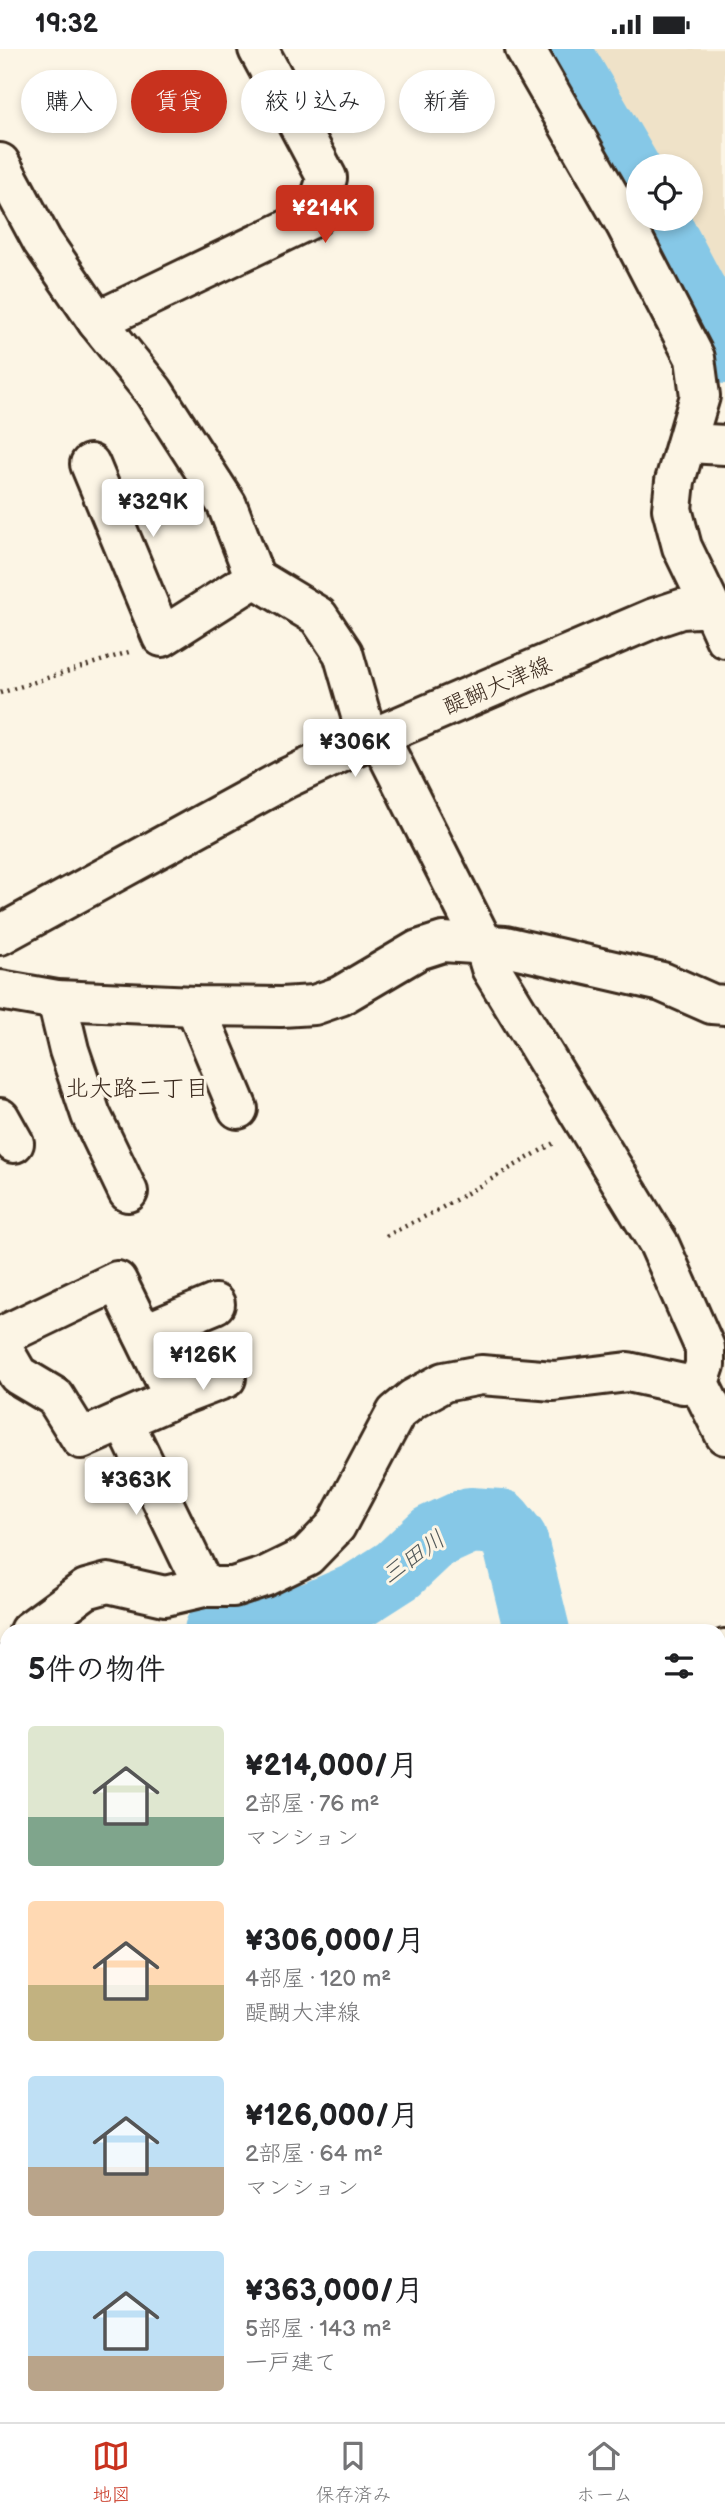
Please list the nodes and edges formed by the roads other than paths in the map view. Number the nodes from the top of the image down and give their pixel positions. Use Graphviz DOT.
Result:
graph roads {
  1 [pos="258,49"];
  2 [pos="526,49"];
  3 [pos="0,163"];
  4 [pos="97,321"];
  5 [pos="688,443"];
  6 [pos="725,445"];
  7 [pos="90,464"];
  8 [pos="256,578"];
  9 [pos="718,623"];
  10 [pos="373,738"];
  11 [pos="0,935"];
  12 [pos="484,945"];
  13 [pos="0,990"];
  14 [pos="57,1000"];
  15 [pos="725,1005"];
  16 [pos="195,1006"];
  17 [pos="238,1109"];
  18 [pos="128,1192"];
  19 [pos="215,1304"];
  20 [pos="143,1334"];
  21 [pos="0,1337"];
  22 [pos="0,1344"];
  23 [pos="710,1368"];
  24 [pos="226,1378"];
  25 [pos="174,1398"];
  26 [pos="123,1420"];
  27 [pos="725,1435"];
  28 [pos="204,1587"];
  29 [pos="38,1624"];
  1 -- 4 [label="street"];
  2 -- 5 [label="street"];
  3 -- 4 [label="street"];
  4 -- 8 [label="street"];
  5 -- 6 [label="street"];
  5 -- 9 [label="street"];
  7 -- 8 [label="street"];
  8 -- 10 [label="street"];
  9 -- 10 [label="street, 醍醐大津線"];
  10 -- 11 [label="street, 醍醐大津線"];
  10 -- 12 [label="street"];
  12 -- 15 [label="street"];
  12 -- 16 [label="street"];
  12 -- 23 [label="street"];
  13 -- 14 [label="street"];
  14 -- 16 [label="street"];
  14 -- 18 [label="street"];
  16 -- 17 [label="street"];
  19 -- 20 [label="street"];
  20 -- 21 [label="street"];
  20 -- 25 [label="street"];
  22 -- 26 [label="street"];
  23 -- 27 [label="street"];
  23 -- 28 [label="street"];
  24 -- 25 [label="street"];
  25 -- 26 [label="street"];
  26 -- 28 [label="street"];
  28 -- 29 [label="street"];
}
